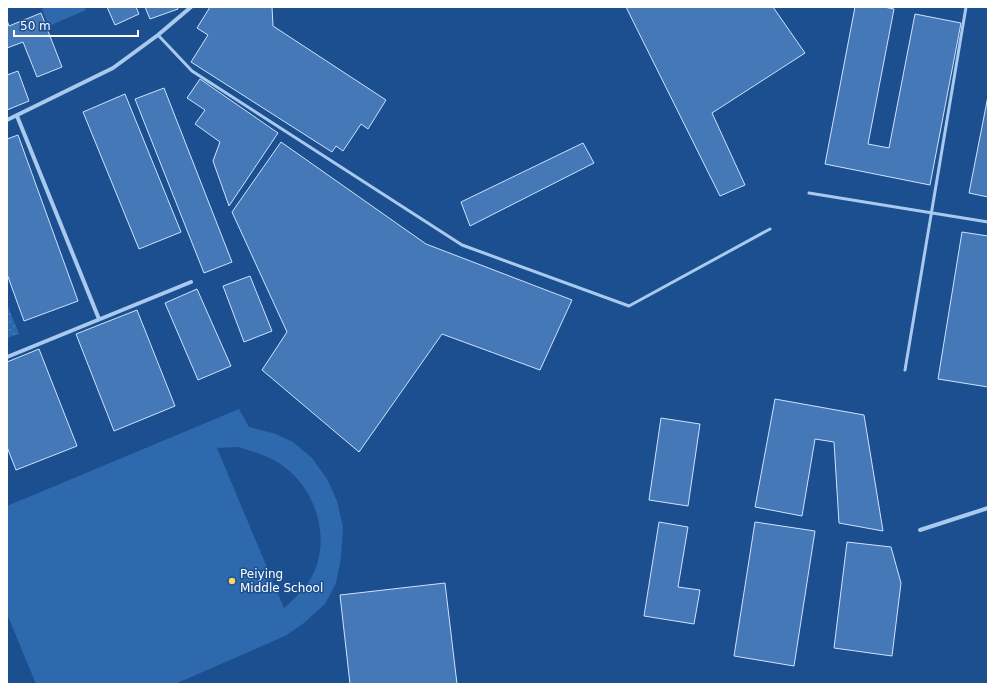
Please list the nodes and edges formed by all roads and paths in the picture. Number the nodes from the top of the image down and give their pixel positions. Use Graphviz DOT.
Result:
graph roads {
  1 [pos="191,7"];
  2 [pos="966,7"];
  3 [pos="158,35"];
  4 [pos="17,116"];
  5 [pos="7,120"];
  6 [pos="809,193"];
  7 [pos="932,213"];
  8 [pos="988,222"];
  9 [pos="770,229"];
  10 [pos="191,282"];
  11 [pos="99,319"];
  12 [pos="7,357"];
  13 [pos="905,370"];
  14 [pos="988,508"];
  15 [pos="920,530"];
  1 -- 3 [label="street"];
  2 -- 7 [label="lane"];
  3 -- 4 [label="street"];
  3 -- 9 [label="lane"];
  4 -- 5 [label="street"];
  4 -- 11 [label="street"];
  6 -- 7 [label="lane"];
  7 -- 8 [label="lane"];
  7 -- 13 [label="lane"];
  10 -- 11 [label="street"];
  11 -- 12 [label="street"];
  14 -- 15 [label="street"];
}
